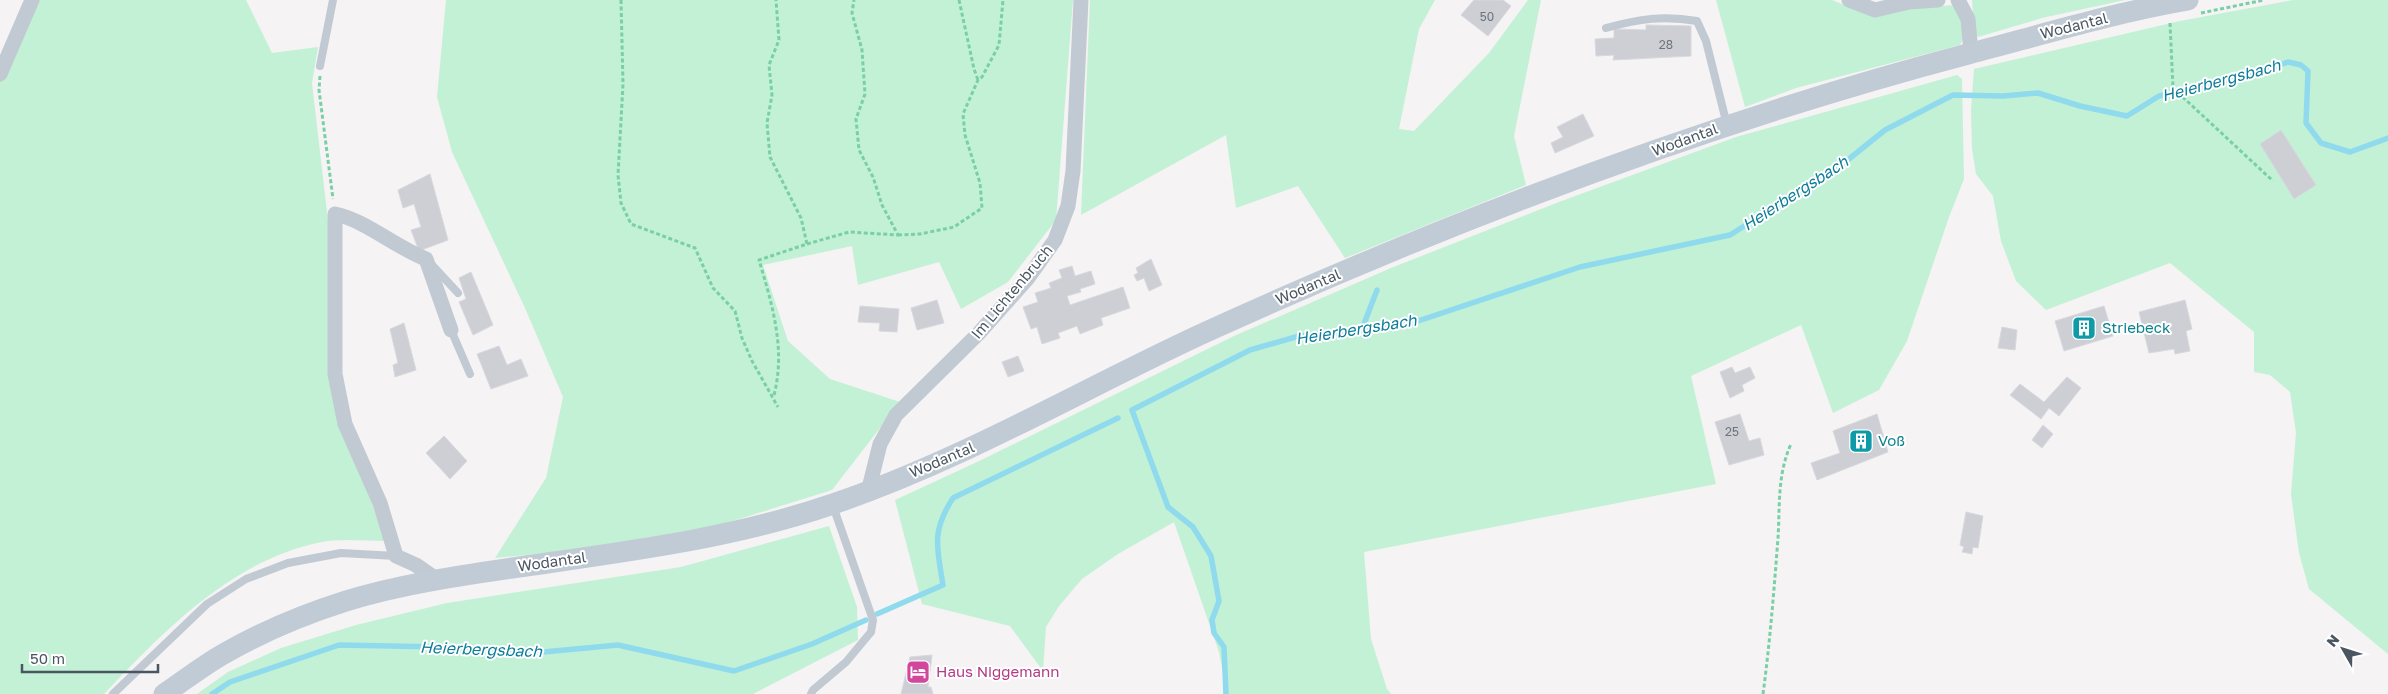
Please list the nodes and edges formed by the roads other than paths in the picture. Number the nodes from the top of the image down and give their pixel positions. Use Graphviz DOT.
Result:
graph roads {
  1 [pos="32,0"];
  2 [pos="332,0"];
  3 [pos="1081,0"];
  4 [pos="1849,0"];
  5 [pos="1938,0"];
  6 [pos="1958,0"];
  7 [pos="2185,6"];
  8 [pos="1606,28"];
  9 [pos="1971,53"];
  10 [pos="320,66"];
  11 [pos="0,74"];
  12 [pos="1727,126"];
  13 [pos="426,259"];
  14 [pos="458,293"];
  15 [pos="451,330"];
  16 [pos="470,374"];
  17 [pos="868,492"];
  18 [pos="833,504"];
  19 [pos="396,556"];
  20 [pos="436,579"];
  21 [pos="112,694"];
  22 [pos="164,694"];
  23 [pos="811,694"];
  1 -- 11 [label="street"];
  2 -- 10 [label="lane"];
  3 -- 17 [label="street, Im Lichtenbruch"];
  4 -- 5 [label="street"];
  6 -- 9 [label="street"];
  7 -- 9 [label="main road, Wodantal"];
  8 -- 12 [label="lane"];
  9 -- 12 [label="main road, Wodantal"];
  12 -- 17 [label="main road, Wodantal"];
  13 -- 14 [label="lane"];
  13 -- 15 [label="street"];
  13 -- 19 [label="street"];
  15 -- 16 [label="lane"];
  17 -- 18 [label="main road, Wodantal"];
  18 -- 20 [label="main road, Wodantal"];
  18 -- 23 [label="lane"];
  19 -- 20 [label="street"];
  19 -- 21 [label="lane"];
  20 -- 22 [label="main road, Wodantal"];
}
